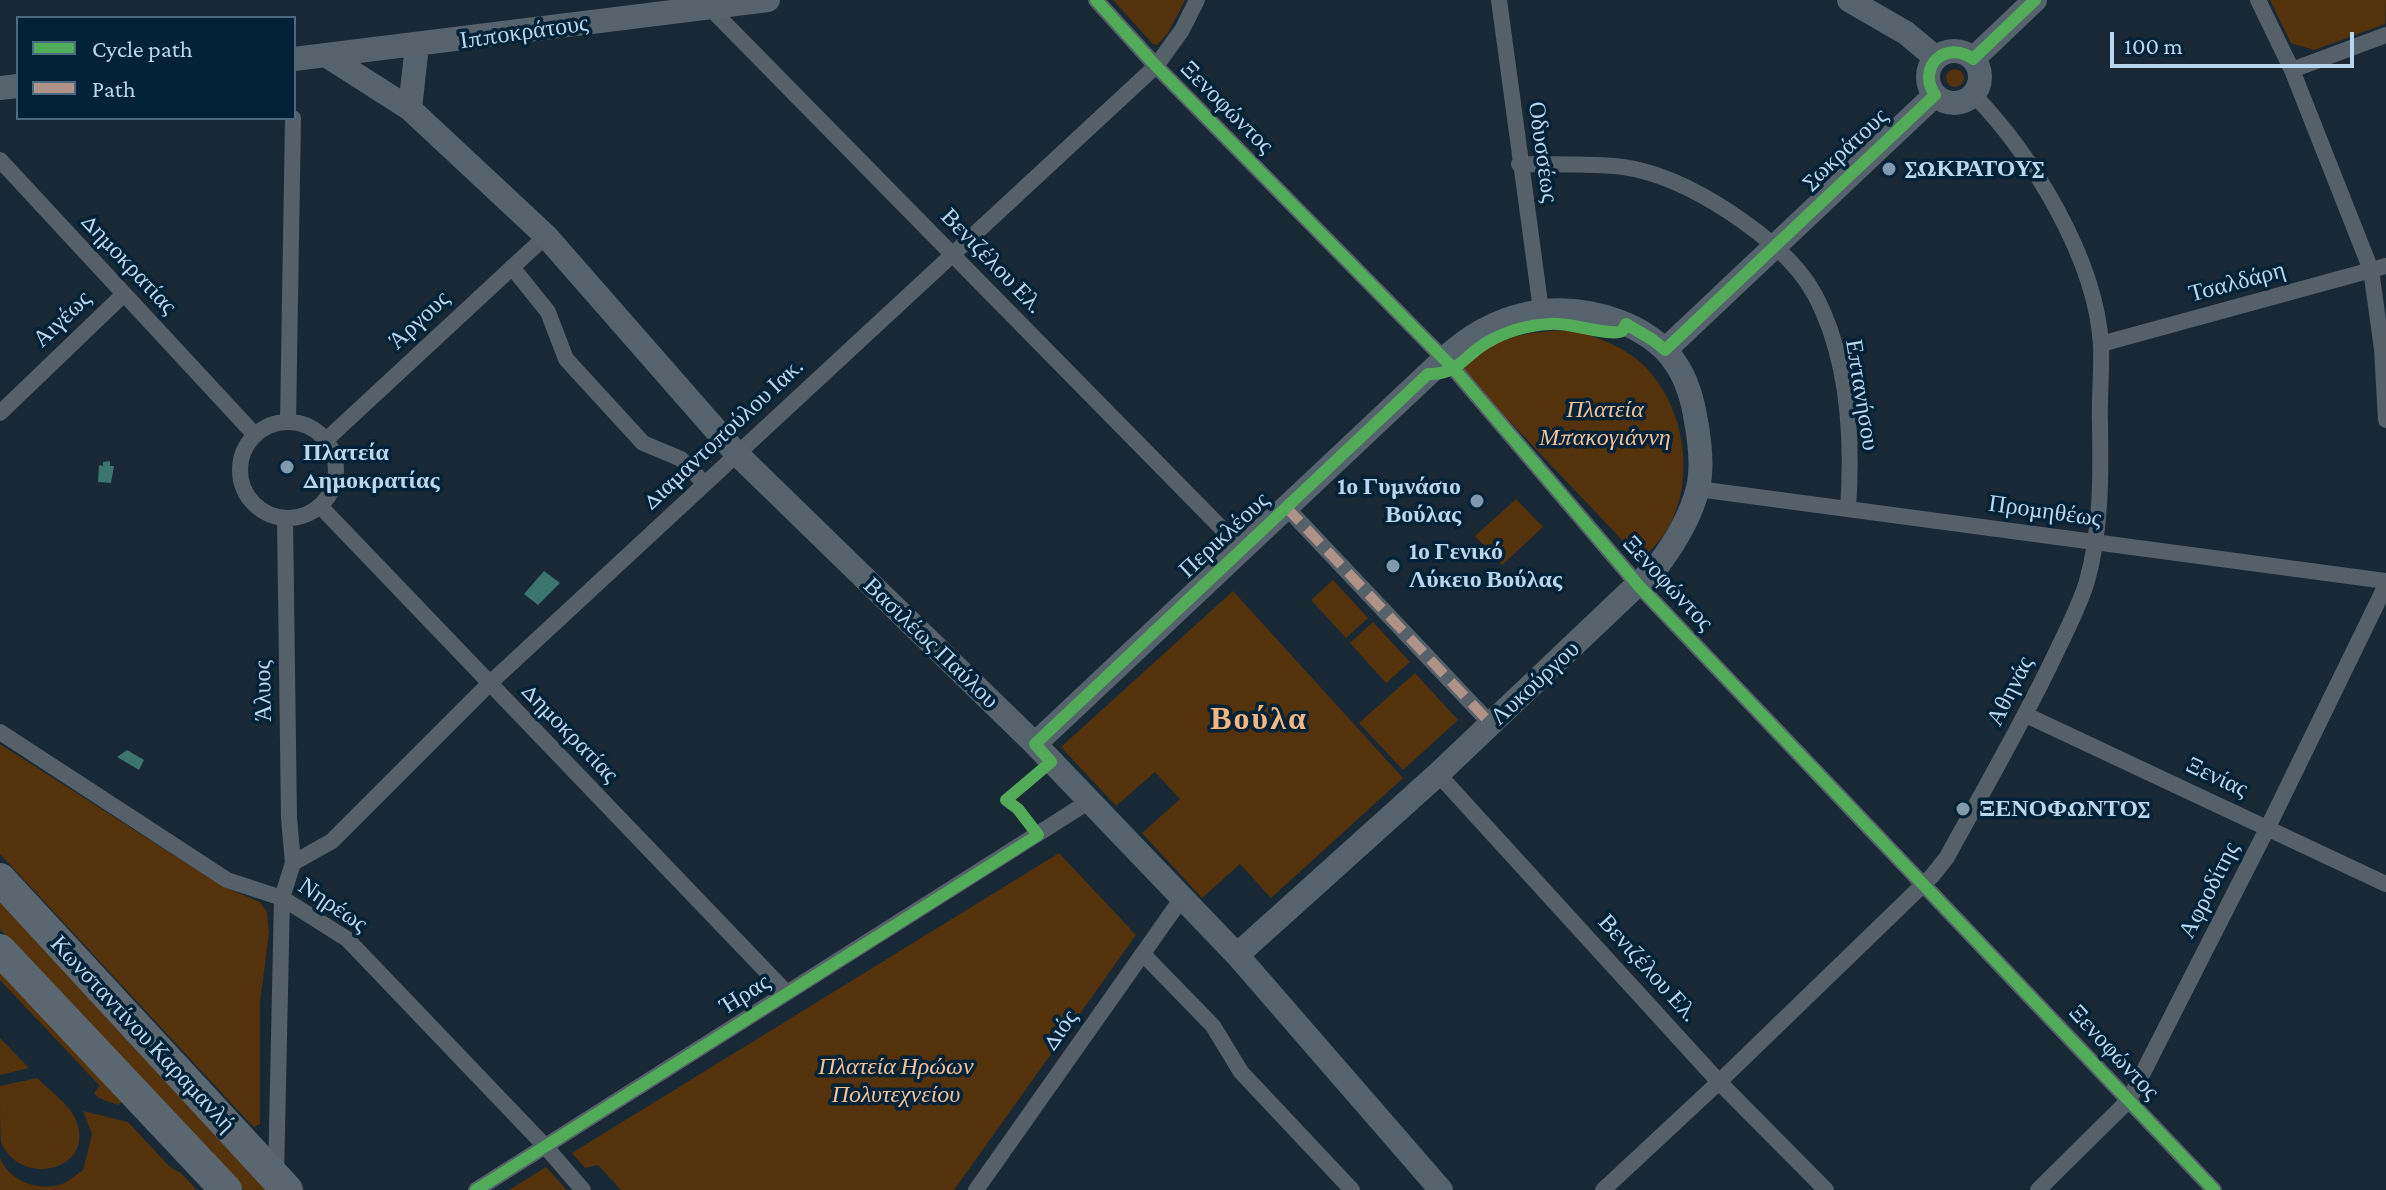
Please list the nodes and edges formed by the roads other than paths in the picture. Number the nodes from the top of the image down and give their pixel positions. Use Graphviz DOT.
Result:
graph roads {
  1 [pos="768,0"];
  2 [pos="1096,0"];
  3 [pos="1197,0"];
  4 [pos="1499,0"];
  5 [pos="1849,0"];
  6 [pos="2035,0"];
  7 [pos="2258,0"];
  8 [pos="709,7"];
  9 [pos="2386,35"];
  10 [pos="417,45"];
  11 [pos="327,56"];
  12 [pos="1936,58"];
  13 [pos="1973,59"];
  14 [pos="296,61"];
  15 [pos="1156,66"];
  16 [pos="2292,70"];
  17 [pos="1935,95"];
  18 [pos="1974,95"];
  19 [pos="410,109"];
  20 [pos="293,120"];
  21 [pos="0,160"];
  22 [pos="1519,164"];
  23 [pos="546,236"];
  24 [pos="1775,246"];
  25 [pos="951,253"];
  26 [pos="512,267"];
  27 [pos="2378,268"];
  28 [pos="124,294"];
  29 [pos="1541,310"];
  30 [pos="2101,344"];
  31 [pos="1665,350"];
  32 [pos="1444,359"];
  33 [pos="0,413"];
  34 [pos="2386,420"];
  35 [pos="288,422"];
  36 [pos="255,435"];
  37 [pos="326,440"];
  38 [pos="737,454"];
  39 [pos="705,484"];
  40 [pos="1698,489"];
  41 [pos="320,506"];
  42 [pos="1286,507"];
  43 [pos="1848,509"];
  44 [pos="285,518"];
  45 [pos="2095,542"];
  46 [pos="1242,549"];
  47 [pos="2386,583"];
  48 [pos="1639,586"];
  49 [pos="489,684"];
  50 [pos="2026,715"];
  51 [pos="1491,724"];
  52 [pos="0,732"];
  53 [pos="1035,744"];
  54 [pos="1438,774"];
  55 [pos="1088,802"];
  56 [pos="2268,827"];
  57 [pos="293,863"];
  58 [pos="0,879"];
  59 [pos="1924,884"];
  60 [pos="2386,884"];
  61 [pos="282,898"];
  62 [pos="1182,898"];
  63 [pos="0,950"];
  64 [pos="1143,954"];
  65 [pos="1237,955"];
  66 [pos="787,993"];
  67 [pos="1719,1082"];
  68 [pos="2129,1100"];
  69 [pos="545,1146"];
  70 [pos="282,1184"];
  71 [pos="226,1190"];
  72 [pos="476,1190"];
  73 [pos="583,1190"];
  74 [pos="976,1190"];
  75 [pos="1352,1190"];
  76 [pos="1441,1190"];
  77 [pos="1603,1190"];
  78 [pos="1826,1190"];
  79 [pos="2038,1190"];
  80 [pos="2214,1190"];
  1 -- 8 [label="street, Ιπποκράτους"];
  2 -- 15 [label="street, Ξενοφώντος"];
  3 -- 15 [label="street, Διαμαντοπούλου Ιακ."];
  4 -- 22 [label="street, Οδυσσέως"];
  5 -- 12 [label="street"];
  6 -- 13 [label="street"];
  7 -- 16 [label="street"];
  8 -- 10 [label="street, Ιπποκράτους"];
  8 -- 25 [label="street, Βενιζέλου Ελ."];
  9 -- 16 [label="street"];
  10 -- 11 [label="street, Ιπποκράτους"];
  10 -- 19 [label="street"];
  11 -- 14 [label="street"];
  11 -- 19 [label="street, Βασιλέως Παύλου"];
  12 -- 13 [label="street"];
  12 -- 17 [label="street"];
  13 -- 18 [label="street"];
  15 -- 25 [label="street, Διαμαντοπούλου Ιακ."];
  15 -- 32 [label="street, Ξενοφώντος"];
  16 -- 27 [label="street"];
  17 -- 18 [label="street"];
  17 -- 24 [label="street, Σωκράτους"];
  18 -- 30 [label="street, Αθηνάς"];
  19 -- 23 [label="street, Βασιλέως Παύλου"];
  20 -- 35 [label="street"];
  21 -- 28 [label="street, Δημοκρατίας"];
  22 -- 24 [label="street, Επτανήσου"];
  22 -- 29 [label="street, Οδυσσέως"];
  23 -- 26 [label="street, Άργους"];
  23 -- 38 [label="street, Βασιλέως Παύλου"];
  24 -- 31 [label="street, Σωκράτους"];
  24 -- 43 [label="street, Επτανήσου"];
  25 -- 38 [label="street, Διαμαντοπούλου Ιακ."];
  25 -- 46 [label="street, Βενιζέλου Ελ."];
  26 -- 37 [label="street, Άργους"];
  26 -- 39 [label="street"];
  27 -- 30 [label="street, Τσαλδάρη"];
  27 -- 34 [label="street"];
  28 -- 33 [label="street, Αιγέως"];
  28 -- 36 [label="street, Δημοκρατίας"];
  29 -- 31 [label="street, Περικλέους"];
  29 -- 32 [label="street, Περικλέους"];
  30 -- 45 [label="street, Αθηνάς"];
  31 -- 40 [label="street, Λυκούργου"];
  32 -- 42 [label="street, Περικλέους"];
  32 -- 48 [label="street, Ξενοφώντος"];
  35 -- 36 [label="street"];
  35 -- 37 [label="street"];
  36 -- 44 [label="street"];
  37 -- 41 [label="street"];
  38 -- 39 [label="street, Διαμαντοπούλου Ιακ."];
  38 -- 53 [label="street, Βασιλέως Παύλου"];
  39 -- 49 [label="street, Διαμαντοπούλου Ιακ."];
  40 -- 43 [label="street, Προμηθέως"];
  40 -- 48 [label="street, Λυκούργου"];
  41 -- 44 [label="street"];
  41 -- 49 [label="street, Δημοκρατίας"];
  42 -- 46 [label="street, Περικλέους"];
  42 -- 51 [label="street"];
  43 -- 45 [label="street, Προμηθέως"];
  44 -- 57 [label="street, Άλυος"];
  45 -- 47 [label="street, Προμηθέως"];
  45 -- 50 [label="street, Αθηνάς"];
  46 -- 53 [label="street, Περικλέους"];
  47 -- 56 [label="street, Αφροδίτης"];
  48 -- 51 [label="street, Λυκούργου"];
  48 -- 59 [label="street, Ξενοφώντος"];
  49 -- 57 [label="street, Διαμαντοπούλου Ιακ."];
  49 -- 66 [label="street, Δημοκρατίας"];
  50 -- 56 [label="street, Ξενίας"];
  50 -- 59 [label="street, Αθηνάς"];
  51 -- 54 [label="street, Λυκούργου"];
  52 -- 61 [label="street, Νηρέως"];
  53 -- 55 [label="street, Βασιλέως Παύλου"];
  54 -- 65 [label="street, Λυκούργου"];
  54 -- 67 [label="street, Βενιζέλου Ελ."];
  55 -- 62 [label="street, Βασιλέως Παύλου"];
  55 -- 66 [label="street, Ήρας"];
  56 -- 60 [label="street, Ξενίας"];
  56 -- 68 [label="street, Αφροδίτης"];
  57 -- 61 [label="street"];
  58 -- 70 [label="highway, Κωνσταντίνου Καραμανλή"];
  59 -- 67 [label="street, Αθηνάς"];
  59 -- 68 [label="street, Ξενοφώντος"];
  61 -- 69 [label="street, Νηρέως"];
  61 -- 70 [label="street"];
  62 -- 64 [label="street, Διός"];
  62 -- 65 [label="street, Βασιλέως Παύλου"];
  63 -- 71 [label="highway, Κωνσταντίνου Καραμανλή"];
  64 -- 74 [label="street, Διός"];
  64 -- 75 [label="street"];
  65 -- 76 [label="street, Βασιλέως Παύλου"];
  66 -- 69 [label="street, Ήρας"];
  67 -- 77 [label="street, Αθηνάς"];
  67 -- 78 [label="street, Βενιζέλου Ελ."];
  68 -- 79 [label="street, Αφροδίτης"];
  68 -- 80 [label="street, Ξενοφώντος"];
  69 -- 72 [label="street, Ήρας"];
  69 -- 73 [label="street, Νηρέως"];
}
